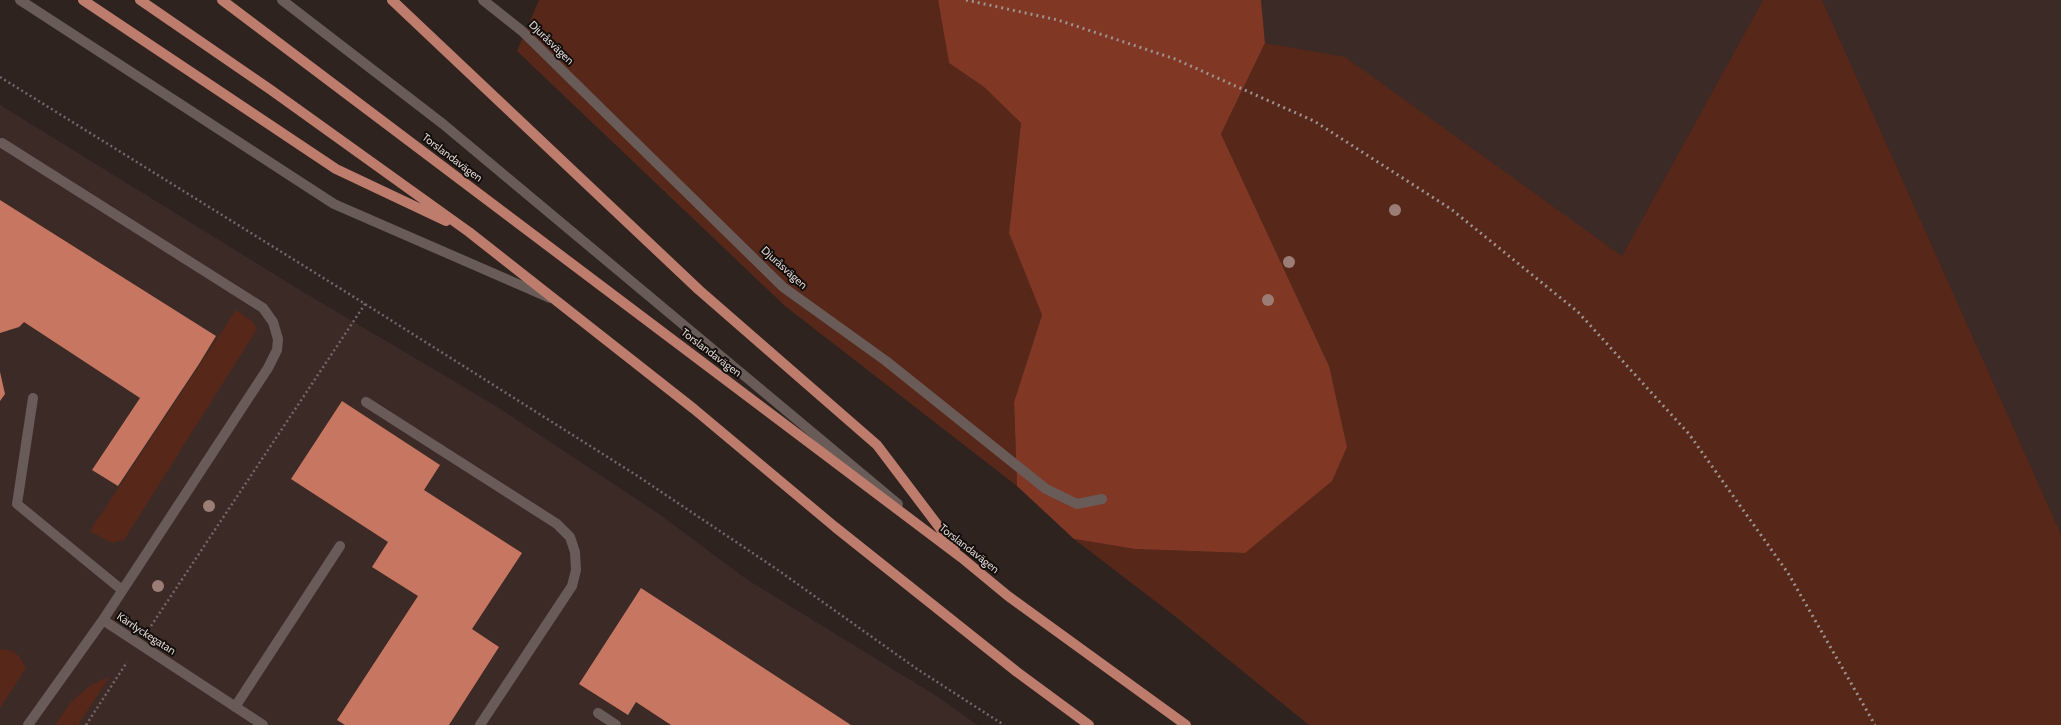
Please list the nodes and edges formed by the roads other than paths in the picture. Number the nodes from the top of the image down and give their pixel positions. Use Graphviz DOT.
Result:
graph roads {
  1 [pos="20,0"];
  2 [pos="83,0"];
  3 [pos="140,0"];
  4 [pos="222,0"];
  5 [pos="282,0"];
  6 [pos="392,0"];
  7 [pos="483,0"];
  8 [pos="2,143"];
  9 [pos="469,232"];
  10 [pos="560,302"];
  11 [pos="33,398"];
  12 [pos="366,402"];
  13 [pos="1102,499"];
  14 [pos="340,546"];
  15 [pos="962,558"];
  16 [pos="122,590"];
  17 [pos="103,620"];
  18 [pos="235,707"];
  19 [pos="598,713"];
  20 [pos="28,725"];
  21 [pos="263,725"];
  22 [pos="480,725"];
  23 [pos="616,725"];
  24 [pos="1089,725"];
  25 [pos="1186,725"];
  1 -- 10 [label="street"];
  2 -- 9 [label="main road"];
  3 -- 9 [label="main road"];
  4 -- 15 [label="main road, Torslandavägen"];
  5 -- 15 [label="street"];
  6 -- 15 [label="main road"];
  7 -- 13 [label="street, Djuråsvägen"];
  8 -- 16 [label="street"];
  9 -- 10 [label="main road"];
  10 -- 24 [label="main road"];
  11 -- 16 [label="street"];
  12 -- 22 [label="street"];
  14 -- 18 [label="street"];
  15 -- 25 [label="main road, Torslandavägen"];
  16 -- 17 [label="street"];
  17 -- 18 [label="street, Kärrlyckegatan"];
  17 -- 20 [label="street, Kärrlyckegatan"];
  18 -- 21 [label="street, Kärrlyckegatan"];
  19 -- 23 [label="street"];
}
